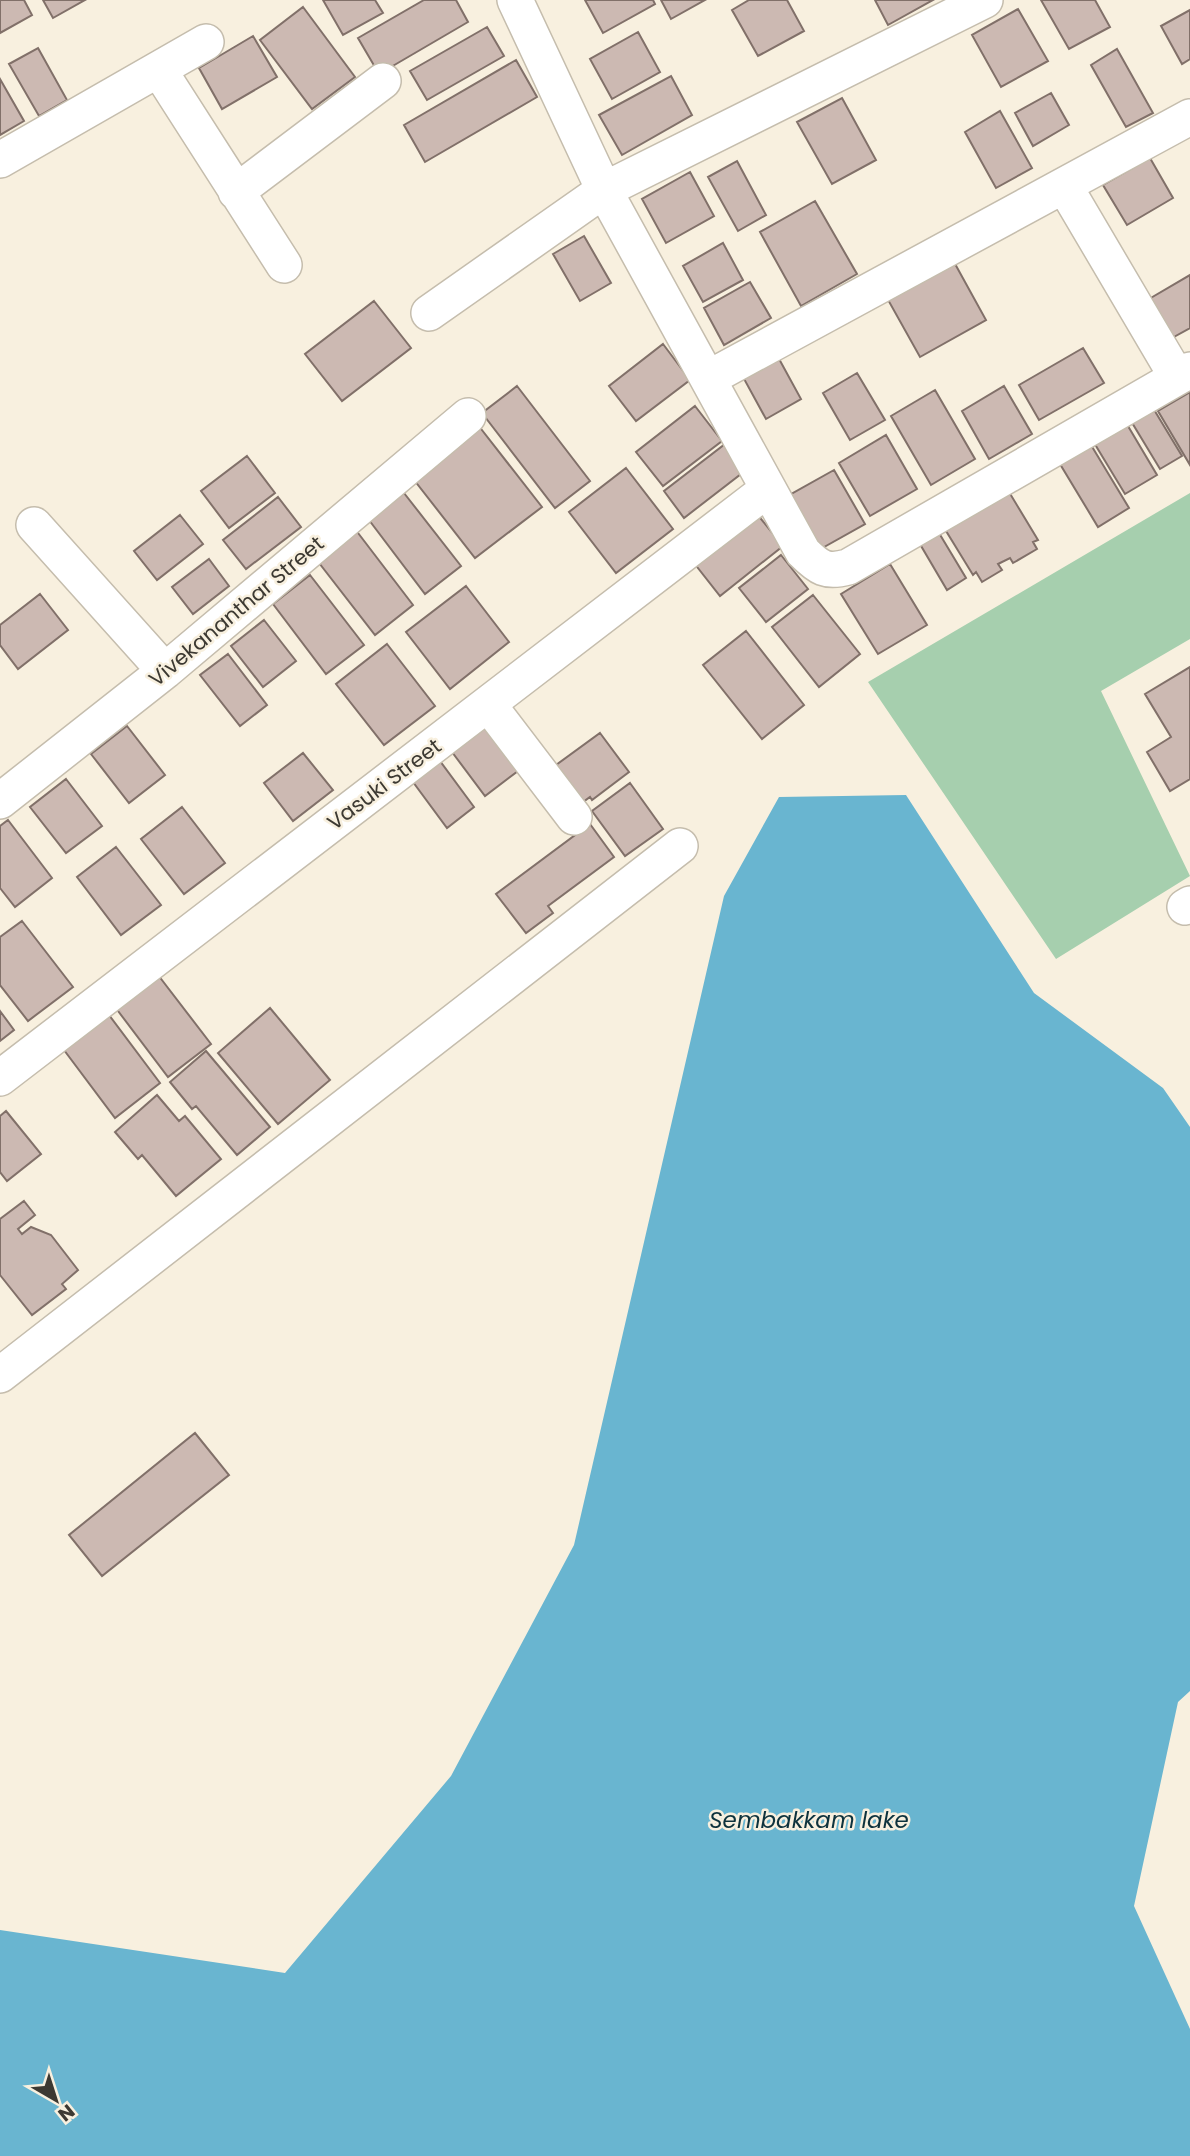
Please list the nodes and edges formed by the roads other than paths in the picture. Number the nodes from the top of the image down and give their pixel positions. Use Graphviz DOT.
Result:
graph roads {
  1 [pos="515,0"];
  2 [pos="985,0"];
  3 [pos="206,42"];
  4 [pos="159,70"];
  5 [pos="383,81"];
  6 [pos="1190,117"];
  7 [pos="0,160"];
  8 [pos="1065,187"];
  9 [pos="604,190"];
  10 [pos="236,192"];
  11 [pos="284,265"];
  12 [pos="429,313"];
  13 [pos="1183,373"];
  14 [pos="709,378"];
  15 [pos="468,416"];
  16 [pos="768,489"];
  17 [pos="34,525"];
  18 [pos="165,671"];
  19 [pos="488,704"];
  20 [pos="0,801"];
  21 [pos="574,817"];
  22 [pos="680,846"];
  23 [pos="0,1078"];
  24 [pos="0,1375"];
  1 -- 9 [label="street"];
  2 -- 9 [label="street"];
  3 -- 4 [label="street"];
  4 -- 7 [label="street"];
  4 -- 10 [label="street"];
  5 -- 10 [label="street"];
  6 -- 8 [label="street"];
  8 -- 13 [label="street"];
  8 -- 14 [label="street"];
  9 -- 12 [label="street"];
  9 -- 14 [label="street"];
  10 -- 11 [label="street"];
  13 -- 16 [label="street"];
  14 -- 16 [label="street"];
  15 -- 18 [label="street, Vivekananthar Street"];
  16 -- 19 [label="street, Vasuki Street"];
  17 -- 18 [label="street"];
  18 -- 20 [label="street, Vivekananthar Street"];
  19 -- 21 [label="street"];
  19 -- 23 [label="street, Vasuki Street"];
  22 -- 24 [label="street"];
}
